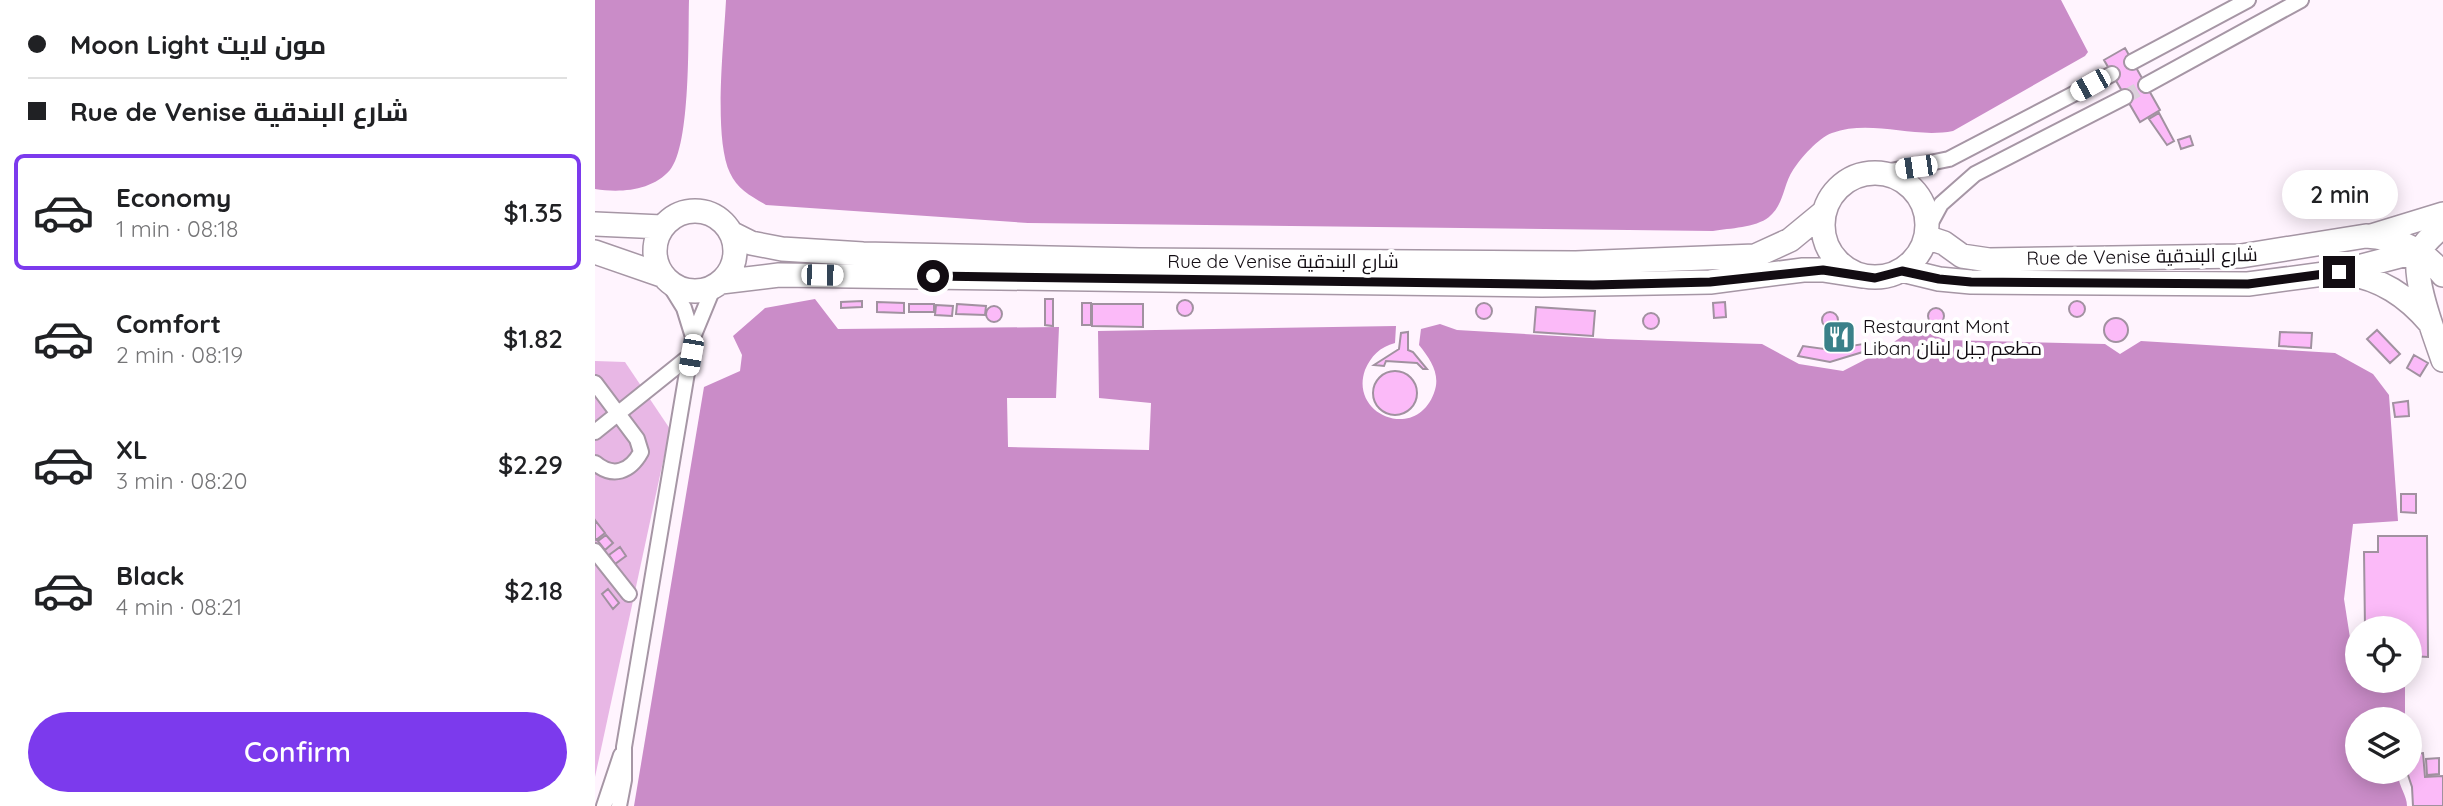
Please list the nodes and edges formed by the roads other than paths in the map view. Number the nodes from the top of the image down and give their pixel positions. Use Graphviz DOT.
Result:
graph roads {
  1 [pos="2248,0"];
  2 [pos="2301,0"];
  3 [pos="2132,62"];
  4 [pos="2112,74"];
  5 [pos="2146,85"];
  6 [pos="2125,97"];
  7 [pos="1881,173"];
  8 [pos="1824,212"];
  9 [pos="2443,213"];
  10 [pos="595,224"];
  11 [pos="2443,226"];
  12 [pos="662,227"];
  13 [pos="731,233"];
  14 [pos="1927,233"];
  15 [pos="2365,236"];
  16 [pos="2443,243"];
  17 [pos="2419,251"];
  18 [pos="595,252"];
  19 [pos="1902,271"];
  20 [pos="2339,272"];
  21 [pos="2443,275"];
  22 [pos="1862,276"];
  23 [pos="665,278"];
  24 [pos="717,284"];
  25 [pos="2432,326"];
  26 [pos="693,337"];
  27 [pos="691,355"];
  28 [pos="2443,360"];
  29 [pos="595,383"];
  30 [pos="619,413"];
  31 [pos="595,432"];
  32 [pos="595,463"];
  33 [pos="595,551"];
  34 [pos="629,594"];
  35 [pos="624,747"];
  36 [pos="604,806"];
  37 [pos="619,806"];
  1 -- 3 [label="street"];
  2 -- 5 [label="street"];
  4 -- 7 [label="street"];
  6 -- 14 [label="street"];
  7 -- 8 [label="main road"];
  7 -- 14 [label="main road"];
  8 -- 13 [label="main road, Rue de Venise شارع البندقية"];
  8 -- 22 [label="main road"];
  9 -- 15 [label="main road, Rue de Venise شارع البندقية"];
  10 -- 12 [label="main road"];
  11 -- 17 [label="main road"];
  12 -- 13 [label="main road"];
  12 -- 23 [label="main road"];
  13 -- 24 [label="main road"];
  14 -- 15 [label="main road, Rue de Venise شارع البندقية"];
  14 -- 19 [label="main road"];
  15 -- 17 [label="main road"];
  16 -- 17 [label="main road, Rue de Venise شارع البندقية"];
  17 -- 20 [label="main road, Rue de Venise شارع البندقية"];
  17 -- 21 [label="main road"];
  17 -- 25 [label="main road"];
  18 -- 23 [label="main road"];
  19 -- 20 [label="main road, Rue de Venise شارع البندقية"];
  19 -- 22 [label="main road"];
  20 -- 25 [label="main road"];
  22 -- 24 [label="main road, Rue de Venise شارع البندقية"];
  23 -- 24 [label="main road"];
  23 -- 26 [label="street"];
  24 -- 26 [label="street"];
  25 -- 28 [label="main road"];
  26 -- 27 [label="street"];
  27 -- 30 [label="street"];
  27 -- 35 [label="street"];
  29 -- 30 [label="street"];
  30 -- 31 [label="street"];
  30 -- 32 [label="street"];
  33 -- 34 [label="street"];
  35 -- 36 [label="street"];
  35 -- 37 [label="street"];
}
